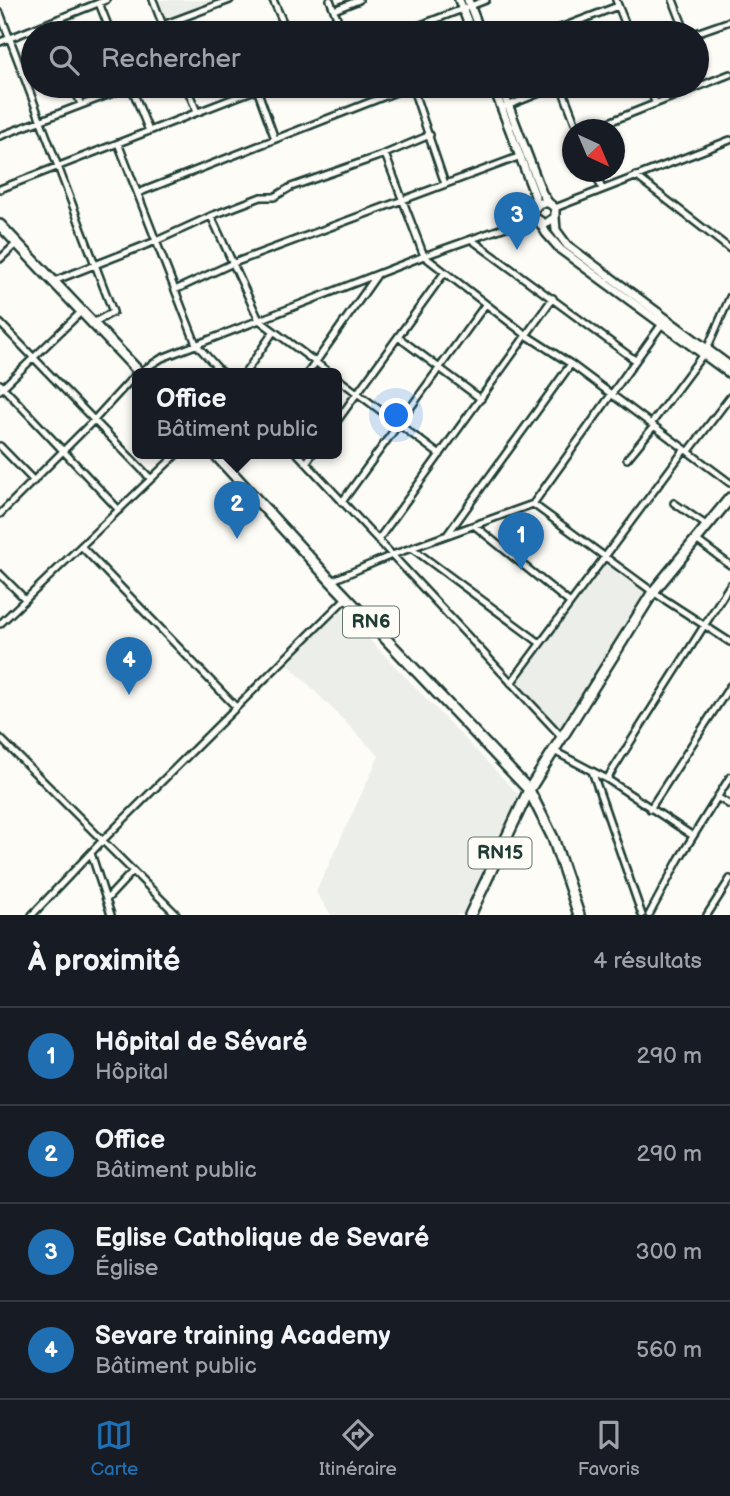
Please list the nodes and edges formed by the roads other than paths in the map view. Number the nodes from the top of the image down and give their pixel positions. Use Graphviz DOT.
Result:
graph roads {
  1 [pos="106,0"];
  2 [pos="153,0"];
  3 [pos="230,0"];
  4 [pos="273,0"];
  5 [pos="330,0"];
  6 [pos="359,0"];
  7 [pos="459,0"];
  8 [pos="486,0"];
  9 [pos="673,0"];
  10 [pos="99,3"];
  11 [pos="617,3"];
  12 [pos="467,5"];
  13 [pos="334,10"];
  14 [pos="0,13"];
  15 [pos="730,20"];
  16 [pos="54,21"];
  17 [pos="106,21"];
  18 [pos="161,21"];
  19 [pos="174,21"];
  20 [pos="282,21"];
  21 [pos="338,21"];
  22 [pos="429,21"];
  23 [pos="475,21"];
  24 [pos="575,21"];
  25 [pos="624,21"];
  26 [pos="681,21"];
  27 [pos="709,28"];
  28 [pos="21,33"];
  29 [pos="9,38"];
  30 [pos="0,42"];
  31 [pos="21,69"];
  32 [pos="730,74"];
  33 [pos="709,82"];
  34 [pos="32,98"];
  35 [pos="78,98"];
  36 [pos="99,98"];
  37 [pos="136,98"];
  38 [pos="191,98"];
  39 [pos="234,98"];
  40 [pos="260,98"];
  41 [pos="381,98"];
  42 [pos="416,98"];
  43 [pos="500,98"];
  44 [pos="503,98"];
  45 [pos="527,98"];
  46 [pos="564,98"];
  47 [pos="654,98"];
  48 [pos="666,98"];
  49 [pos="655,102"];
  50 [pos="81,105"];
  51 [pos="505,106"];
  52 [pos="197,112"];
  53 [pos="573,119"];
  54 [pos="615,119"];
  55 [pos="41,120"];
  56 [pos="149,131"];
  57 [pos="430,135"];
  58 [pos="0,136"];
  59 [pos="275,139"];
  60 [pos="730,140"];
  61 [pos="118,143"];
  62 [pos="385,154"];
  63 [pos="524,155"];
  64 [pos="58,166"];
  65 [pos="635,175"];
  66 [pos="599,182"];
  67 [pos="445,184"];
  68 [pos="602,188"];
  69 [pos="0,189"];
  70 [pos="138,193"];
  71 [pos="403,200"];
  72 [pos="553,209"];
  73 [pos="211,216"];
  74 [pos="536,216"];
  75 [pos="0,225"];
  76 [pos="471,240"];
  77 [pos="156,241"];
  78 [pos="17,243"];
  79 [pos="730,249"];
  80 [pos="424,256"];
  81 [pos="0,259"];
  82 [pos="231,264"];
  83 [pos="96,265"];
  84 [pos="445,272"];
  85 [pos="377,274"];
  86 [pos="54,281"];
  87 [pos="175,290"];
  88 [pos="730,297"];
  89 [pos="553,298"];
  90 [pos="485,305"];
  91 [pos="82,311"];
  92 [pos="259,320"];
  93 [pos="664,321"];
  94 [pos="0,323"];
  95 [pos="93,323"];
  96 [pos="274,331"];
  97 [pos="526,335"];
  98 [pos="398,337"];
  99 [pos="196,344"];
  100 [pos="705,351"];
  101 [pos="34,358"];
  102 [pos="635,360"];
  103 [pos="316,362"];
  104 [pos="571,365"];
  105 [pos="730,366"];
  106 [pos="134,368"];
  107 [pos="146,368"];
  108 [pos="218,368"];
  109 [pos="248,368"];
  110 [pos="312,368"];
  111 [pos="324,368"];
  112 [pos="440,369"];
  113 [pos="730,374"];
  114 [pos="132,379"];
  115 [pos="342,382"];
  116 [pos="1,387"];
  117 [pos="357,393"];
  118 [pos="610,394"];
  119 [pos="730,397"];
  120 [pos="481,399"];
  121 [pos="342,414"];
  122 [pos="94,420"];
  123 [pos="399,425"];
  124 [pos="652,425"];
  125 [pos="0,446"];
  126 [pos="687,450"];
  127 [pos="64,451"];
  128 [pos="440,455"];
  129 [pos="172,459"];
  130 [pos="219,459"];
  131 [pos="302,459"];
  132 [pos="309,459"];
  133 [pos="626,459"];
  134 [pos="306,463"];
  135 [pos="151,479"];
  136 [pos="34,481"];
  137 [pos="730,483"];
  138 [pos="730,498"];
  139 [pos="342,502"];
  140 [pos="674,503"];
  141 [pos="533,504"];
  142 [pos="119,510"];
  143 [pos="1,511"];
  144 [pos="475,526"];
  145 [pos="706,526"];
  146 [pos="447,536"];
  147 [pos="695,539"];
  148 [pos="378,540"];
  149 [pos="81,546"];
  150 [pos="413,549"];
  151 [pos="392,555"];
  152 [pos="605,557"];
  153 [pos="730,565"];
  154 [pos="0,574"];
  155 [pos="331,581"];
  156 [pos="730,585"];
  157 [pos="653,592"];
  158 [pos="347,597"];
  159 [pos="25,600"];
  160 [pos="570,603"];
  161 [pos="0,624"];
  162 [pos="704,626"];
  163 [pos="730,642"];
  164 [pos="540,643"];
  165 [pos="511,683"];
  166 [pos="730,686"];
  167 [pos="236,707"];
  168 [pos="562,737"];
  169 [pos="0,738"];
  170 [pos="554,751"];
  171 [pos="592,771"];
  172 [pos="730,777"];
  173 [pos="607,779"];
  174 [pos="529,790"];
  175 [pos="718,797"];
  176 [pos="730,805"];
  177 [pos="650,809"];
  178 [pos="692,836"];
  179 [pos="103,840"];
  180 [pos="91,852"];
  181 [pos="133,871"];
  182 [pos="730,879"];
  183 [pos="106,900"];
  184 [pos="175,914"];
  185 [pos="32,915"];
  186 [pos="111,915"];
  187 [pos="470,915"];
  188 [pos="579,915"];
  189 [pos="642,915"];
  190 [pos="649,915"];
  191 [pos="706,915"];
  1 -- 10 [label="street"];
  2 -- 18 [label="street"];
  3 -- 19 [label="street"];
  4 -- 20 [label="street"];
  5 -- 13 [label="street"];
  6 -- 13 [label="street"];
  7 -- 12 [label="street"];
  8 -- 12 [label="street"];
  9 -- 26 [label="street"];
  10 -- 16 [label="street"];
  10 -- 17 [label="street"];
  11 -- 24 [label="street"];
  11 -- 25 [label="street"];
  12 -- 22 [label="street"];
  12 -- 23 [label="street"];
  13 -- 21 [label="street"];
  14 -- 29 [label="street"];
  15 -- 27 [label="street"];
  28 -- 29 [label="street"];
  29 -- 30 [label="street"];
  29 -- 31 [label="street"];
  32 -- 33 [label="street"];
  34 -- 55 [label="street"];
  35 -- 50 [label="street"];
  36 -- 50 [label="street"];
  37 -- 56 [label="street"];
  38 -- 52 [label="street"];
  39 -- 52 [label="street"];
  40 -- 59 [label="street"];
  41 -- 59 [label="street"];
  42 -- 57 [label="street"];
  43 -- 51 [label="street"];
  44 -- 51 [label="street"];
  45 -- 51 [label="street"];
  46 -- 53 [label="street"];
  47 -- 49 [label="street"];
  48 -- 49 [label="street"];
  49 -- 54 [label="street"];
  50 -- 55 [label="street"];
  51 -- 63 [label="street"];
  52 -- 56 [label="street"];
  55 -- 58 [label="street"];
  55 -- 64 [label="street"];
  56 -- 61 [label="street"];
  57 -- 62 [label="street"];
  57 -- 67 [label="street"];
  59 -- 70 [label="street"];
  60 -- 65 [label="street"];
  61 -- 64 [label="street"];
  61 -- 70 [label="street"];
  62 -- 71 [label="street"];
  62 -- 73 [label="street"];
  63 -- 67 [label="street"];
  63 -- 72 [label="street"];
  63 -- 74 [label="street"];
  64 -- 69 [label="street"];
  64 -- 83 [label="street"];
  65 -- 68 [label="street"];
  65 -- 79 [label="street"];
  66 -- 68 [label="street"];
  67 -- 71 [label="street"];
  68 -- 72 [label="street"];
  70 -- 77 [label="street"];
  71 -- 80 [label="street"];
  71 -- 82 [label="street"];
  72 -- 74 [label="street"];
  72 -- 74 [label="street"];
  72 -- 93 [label="street"];
  73 -- 77 [label="street"];
  73 -- 82 [label="street"];
  74 -- 76 [label="street"];
  74 -- 93 [label="street"];
  75 -- 78 [label="main road"];
  76 -- 80 [label="street"];
  76 -- 89 [label="street"];
  77 -- 83 [label="street"];
  77 -- 87 [label="street"];
  78 -- 81 [label="street"];
  78 -- 86 [label="main road"];
  80 -- 84 [label="street"];
  80 -- 85 [label="street"];
  82 -- 87 [label="street"];
  82 -- 92 [label="street"];
  83 -- 86 [label="street"];
  83 -- 95 [label="street"];
  84 -- 90 [label="street"];
  84 -- 98 [label="street"];
  85 -- 92 [label="street"];
  85 -- 103 [label="street"];
  86 -- 91 [label="main road"];
  87 -- 99 [label="street"];
  88 -- 100 [label="street"];
  89 -- 97 [label="street"];
  89 -- 102 [label="street"];
  90 -- 97 [label="street"];
  90 -- 112 [label="street"];
  91 -- 95 [label="main road"];
  91 -- 101 [label="street"];
  92 -- 96 [label="street"];
  92 -- 99 [label="street"];
  93 -- 100 [label="street"];
  93 -- 102 [label="street"];
  94 -- 101 [label="street"];
  95 -- 106 [label="main road"];
  96 -- 103 [label="street"];
  96 -- 109 [label="street"];
  97 -- 104 [label="street"];
  97 -- 120 [label="street"];
  98 -- 112 [label="street"];
  98 -- 117 [label="street"];
  99 -- 107 [label="street"];
  99 -- 108 [label="street"];
  100 -- 105 [label="street"];
  100 -- 113 [label="street"];
  100 -- 124 [label="street"];
  101 -- 116 [label="street"];
  101 -- 122 [label="street"];
  102 -- 118 [label="street"];
  103 -- 110 [label="street"];
  103 -- 111 [label="street"];
  104 -- 118 [label="street"];
  104 -- 146 [label="street"];
  112 -- 120 [label="street"];
  112 -- 123 [label="street"];
  114 -- 122 [label="street"];
  115 -- 117 [label="street"];
  116 -- 127 [label="street"];
  117 -- 121 [label="street"];
  117 -- 123 [label="street"];
  118 -- 124 [label="street"];
  118 -- 141 [label="street"];
  119 -- 126 [label="street"];
  120 -- 128 [label="street"];
  122 -- 127 [label="street"];
  122 -- 135 [label="street"];
  123 -- 128 [label="street"];
  123 -- 139 [label="street"];
  124 -- 126 [label="street"];
  124 -- 133 [label="street"];
  125 -- 136 [label="street"];
  126 -- 137 [label="street"];
  126 -- 152 [label="street"];
  127 -- 136 [label="street"];
  127 -- 142 [label="street"];
  128 -- 148 [label="street"];
  129 -- 135 [label="street"];
  130 -- 155 [label="main road, RN6"];
  131 -- 134 [label="street"];
  132 -- 134 [label="street"];
  134 -- 139 [label="street"];
  135 -- 142 [label="street"];
  136 -- 143 [label="street"];
  138 -- 145 [label="main road"];
  139 -- 148 [label="street"];
  140 -- 145 [label="street"];
  141 -- 144 [label="street"];
  141 -- 152 [label="street"];
  142 -- 149 [label="street"];
  144 -- 146 [label="street"];
  144 -- 160 [label="street"];
  145 -- 147 [label="main road"];
  146 -- 150 [label="street"];
  147 -- 153 [label="street"];
  147 -- 157 [label="main road"];
  148 -- 151 [label="street"];
  149 -- 159 [label="street"];
  149 -- 167 [label="street"];
  150 -- 151 [label="street"];
  150 -- 164 [label="street"];
  151 -- 155 [label="street"];
  151 -- 165 [label="street"];
  152 -- 157 [label="street"];
  152 -- 160 [label="street"];
  154 -- 159 [label="street"];
  155 -- 158 [label="main road, RN6"];
  156 -- 162 [label="street"];
  157 -- 162 [label="street"];
  157 -- 168 [label="main road"];
  158 -- 167 [label="street"];
  158 -- 174 [label="main road, RN6"];
  159 -- 161 [label="street"];
  160 -- 164 [label="street"];
  162 -- 163 [label="street"];
  162 -- 173 [label="street"];
  164 -- 165 [label="street"];
  165 -- 168 [label="street"];
  166 -- 177 [label="street"];
  167 -- 179 [label="street"];
  168 -- 170 [label="main road"];
  169 -- 179 [label="street"];
  170 -- 171 [label="street"];
  170 -- 174 [label="main road"];
  171 -- 173 [label="street"];
  171 -- 189 [label="street"];
  172 -- 175 [label="street"];
  173 -- 177 [label="street"];
  174 -- 187 [label="main road, RN15"];
  174 -- 188 [label="main road"];
  175 -- 176 [label="street"];
  175 -- 178 [label="street"];
  177 -- 178 [label="street"];
  178 -- 190 [label="street"];
  179 -- 180 [label="street"];
  179 -- 181 [label="street"];
  180 -- 183 [label="street"];
  180 -- 185 [label="street"];
  181 -- 183 [label="street"];
  181 -- 184 [label="street"];
  182 -- 191 [label="street"];
  183 -- 186 [label="street"];
}
